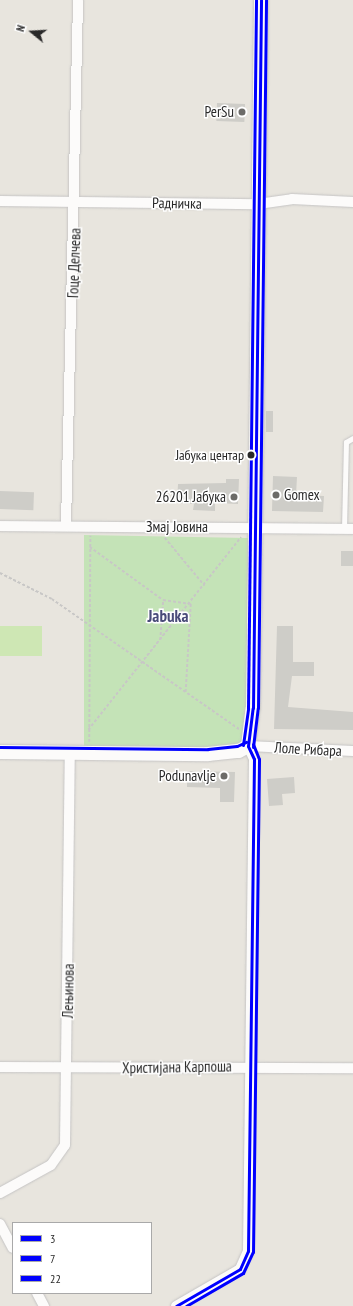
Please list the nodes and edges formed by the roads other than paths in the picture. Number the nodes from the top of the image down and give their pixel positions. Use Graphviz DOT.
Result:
graph roads {
  1 [pos="78,0"];
  2 [pos="261,0"];
  3 [pos="0,201"];
  4 [pos="76,202"];
  5 [pos="353,202"];
  6 [pos="258,204"];
  7 [pos="353,438"];
  8 [pos="0,526"];
  9 [pos="66,526"];
  10 [pos="256,528"];
  11 [pos="348,529"];
  12 [pos="250,739"];
  13 [pos="353,751"];
  14 [pos="0,752"];
  15 [pos="70,754"];
  16 [pos="253,1066"];
  17 [pos="0,1067"];
  18 [pos="67,1068"];
  19 [pos="353,1068"];
  20 [pos="0,1193"];
  21 [pos="0,1224"];
  22 [pos="12,1246"];
  23 [pos="38,1294"];
  24 [pos="44,1306"];
  25 [pos="176,1306"];
  1 -- 4 [label="street, Гоце Делчева"];
  2 -- 6 [label="main road"];
  3 -- 4 [label="street, Радничка"];
  4 -- 6 [label="street, Радничка"];
  4 -- 9 [label="street, Гоце Делчева"];
  5 -- 6 [label="street, Радничка"];
  6 -- 10 [label="main road"];
  7 -- 11 [label="lane"];
  8 -- 9 [label="street, Змај Јовина"];
  9 -- 10 [label="street, Змај Јовина"];
  10 -- 11 [label="street, Змај Јовина"];
  10 -- 12 [label="main road"];
  12 -- 13 [label="street, Лоле Рибара"];
  12 -- 15 [label="main road, Лоле Рибара"];
  12 -- 16 [label="street"];
  14 -- 15 [label="main road, Лоле Рибара"];
  15 -- 18 [label="street, Лењинова"];
  16 -- 18 [label="street, Христијана Карпоша"];
  16 -- 19 [label="street, Христијана Карпоша"];
  16 -- 25 [label="street"];
  17 -- 18 [label="street, Христијана Карпоша"];
  18 -- 20 [label="street, Лењинова"];
  21 -- 22 [label="street"];
  23 -- 24 [label="street"];
}
